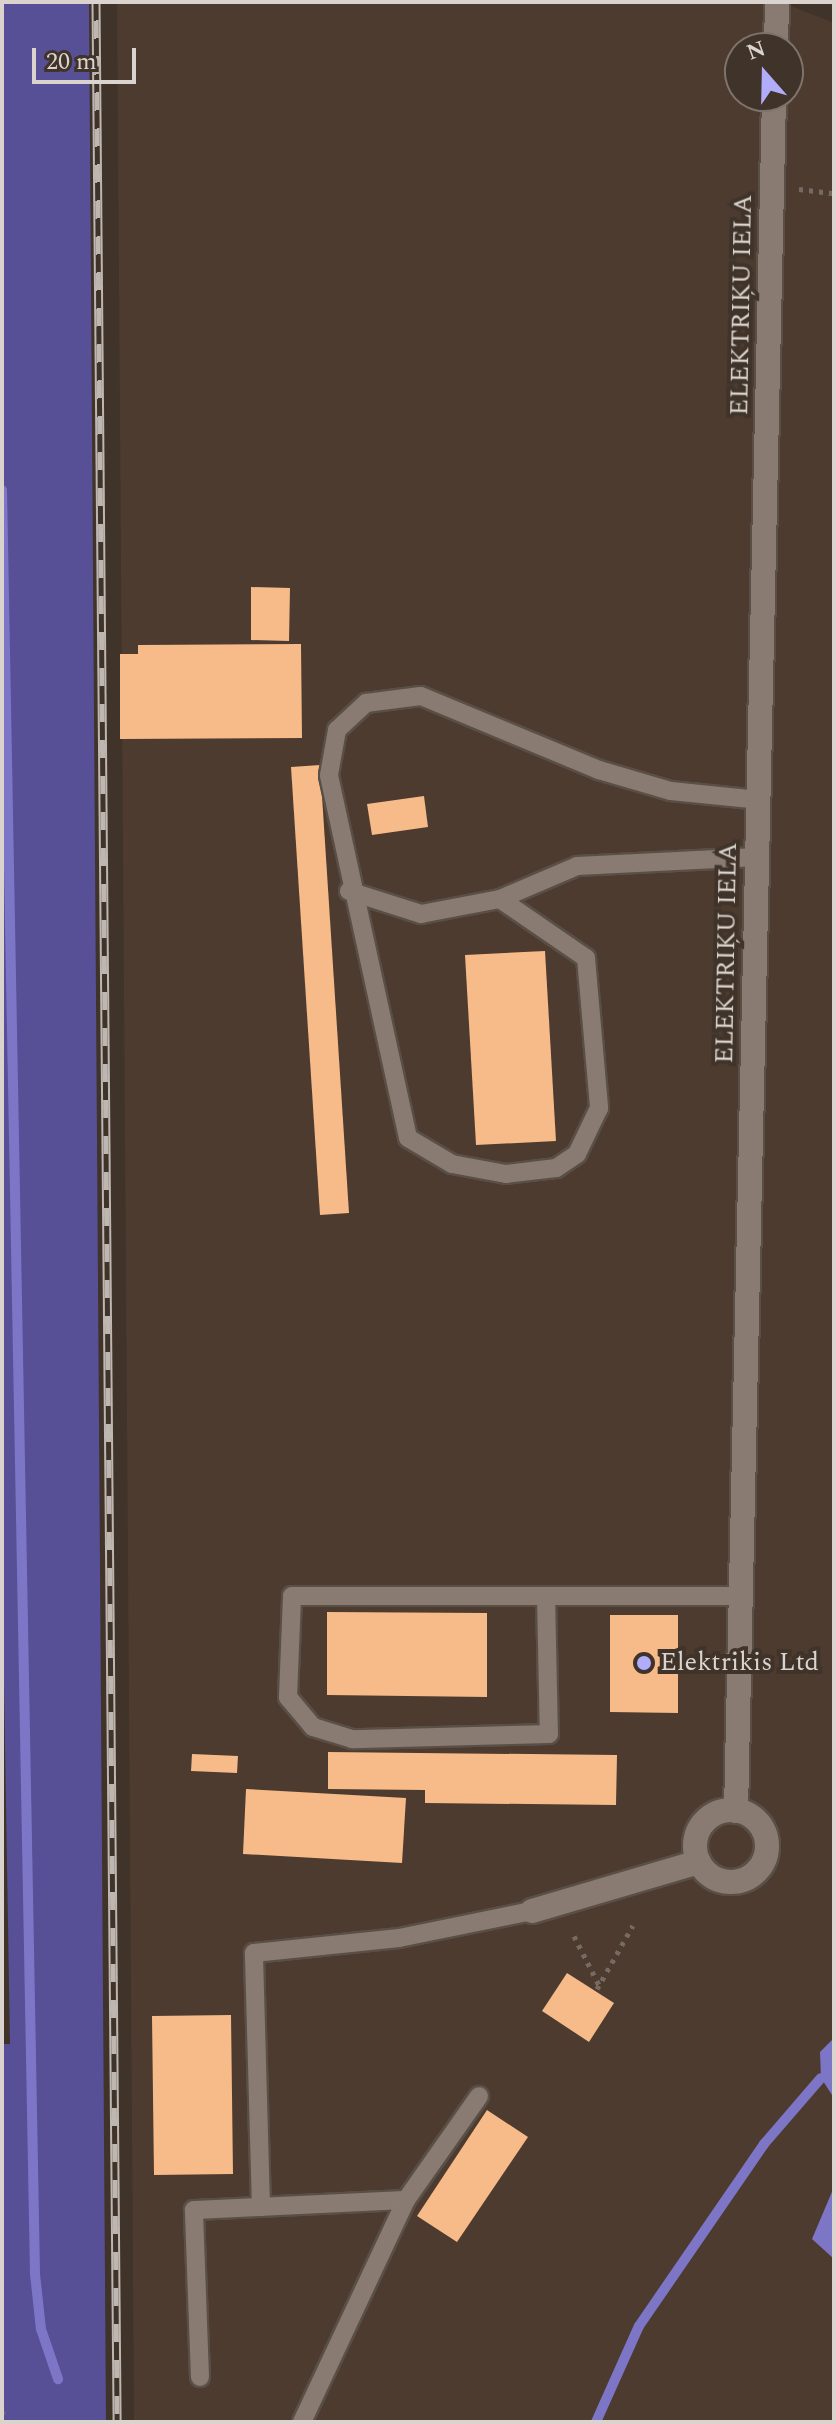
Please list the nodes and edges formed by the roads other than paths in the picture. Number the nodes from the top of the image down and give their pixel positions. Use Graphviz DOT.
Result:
graph roads {
  1 [pos="777,2"];
  2 [pos="776,32"];
  3 [pos="774,112"];
  4 [pos="759,800"];
  5 [pos="757,857"];
  6 [pos="349,891"];
  7 [pos="500,899"];
  8 [pos="546,1596"];
  9 [pos="741,1596"];
  10 [pos="736,1811"];
  11 [pos="699,1862"];
  12 [pos="532,1911"];
  13 [pos="479,2096"];
  14 [pos="406,2200"];
  15 [pos="261,2207"];
  16 [pos="200,2377"];
  17 [pos="302,2422"];
  1 -- 2 [label="street"];
  3 -- 4 [label="street, ELEKTRIĶU IELA"];
  4 -- 5 [label="street, ELEKTRIĶU IELA"];
  4 -- 6 [label="lane"];
  5 -- 7 [label="lane"];
  5 -- 9 [label="street, ELEKTRIĶU IELA"];
  6 -- 7 [label="lane"];
  6 -- 7 [label="lane"];
  8 -- 8 [label="lane"];
  8 -- 9 [label="lane"];
  9 -- 10 [label="street, ELEKTRIĶU IELA"];
  10 -- 11 [label="street"];
  10 -- 11 [label="street"];
  11 -- 12 [label="street"];
  12 -- 15 [label="lane"];
  13 -- 14 [label="lane"];
  14 -- 15 [label="lane"];
  14 -- 17 [label="lane"];
  15 -- 16 [label="lane"];
}
